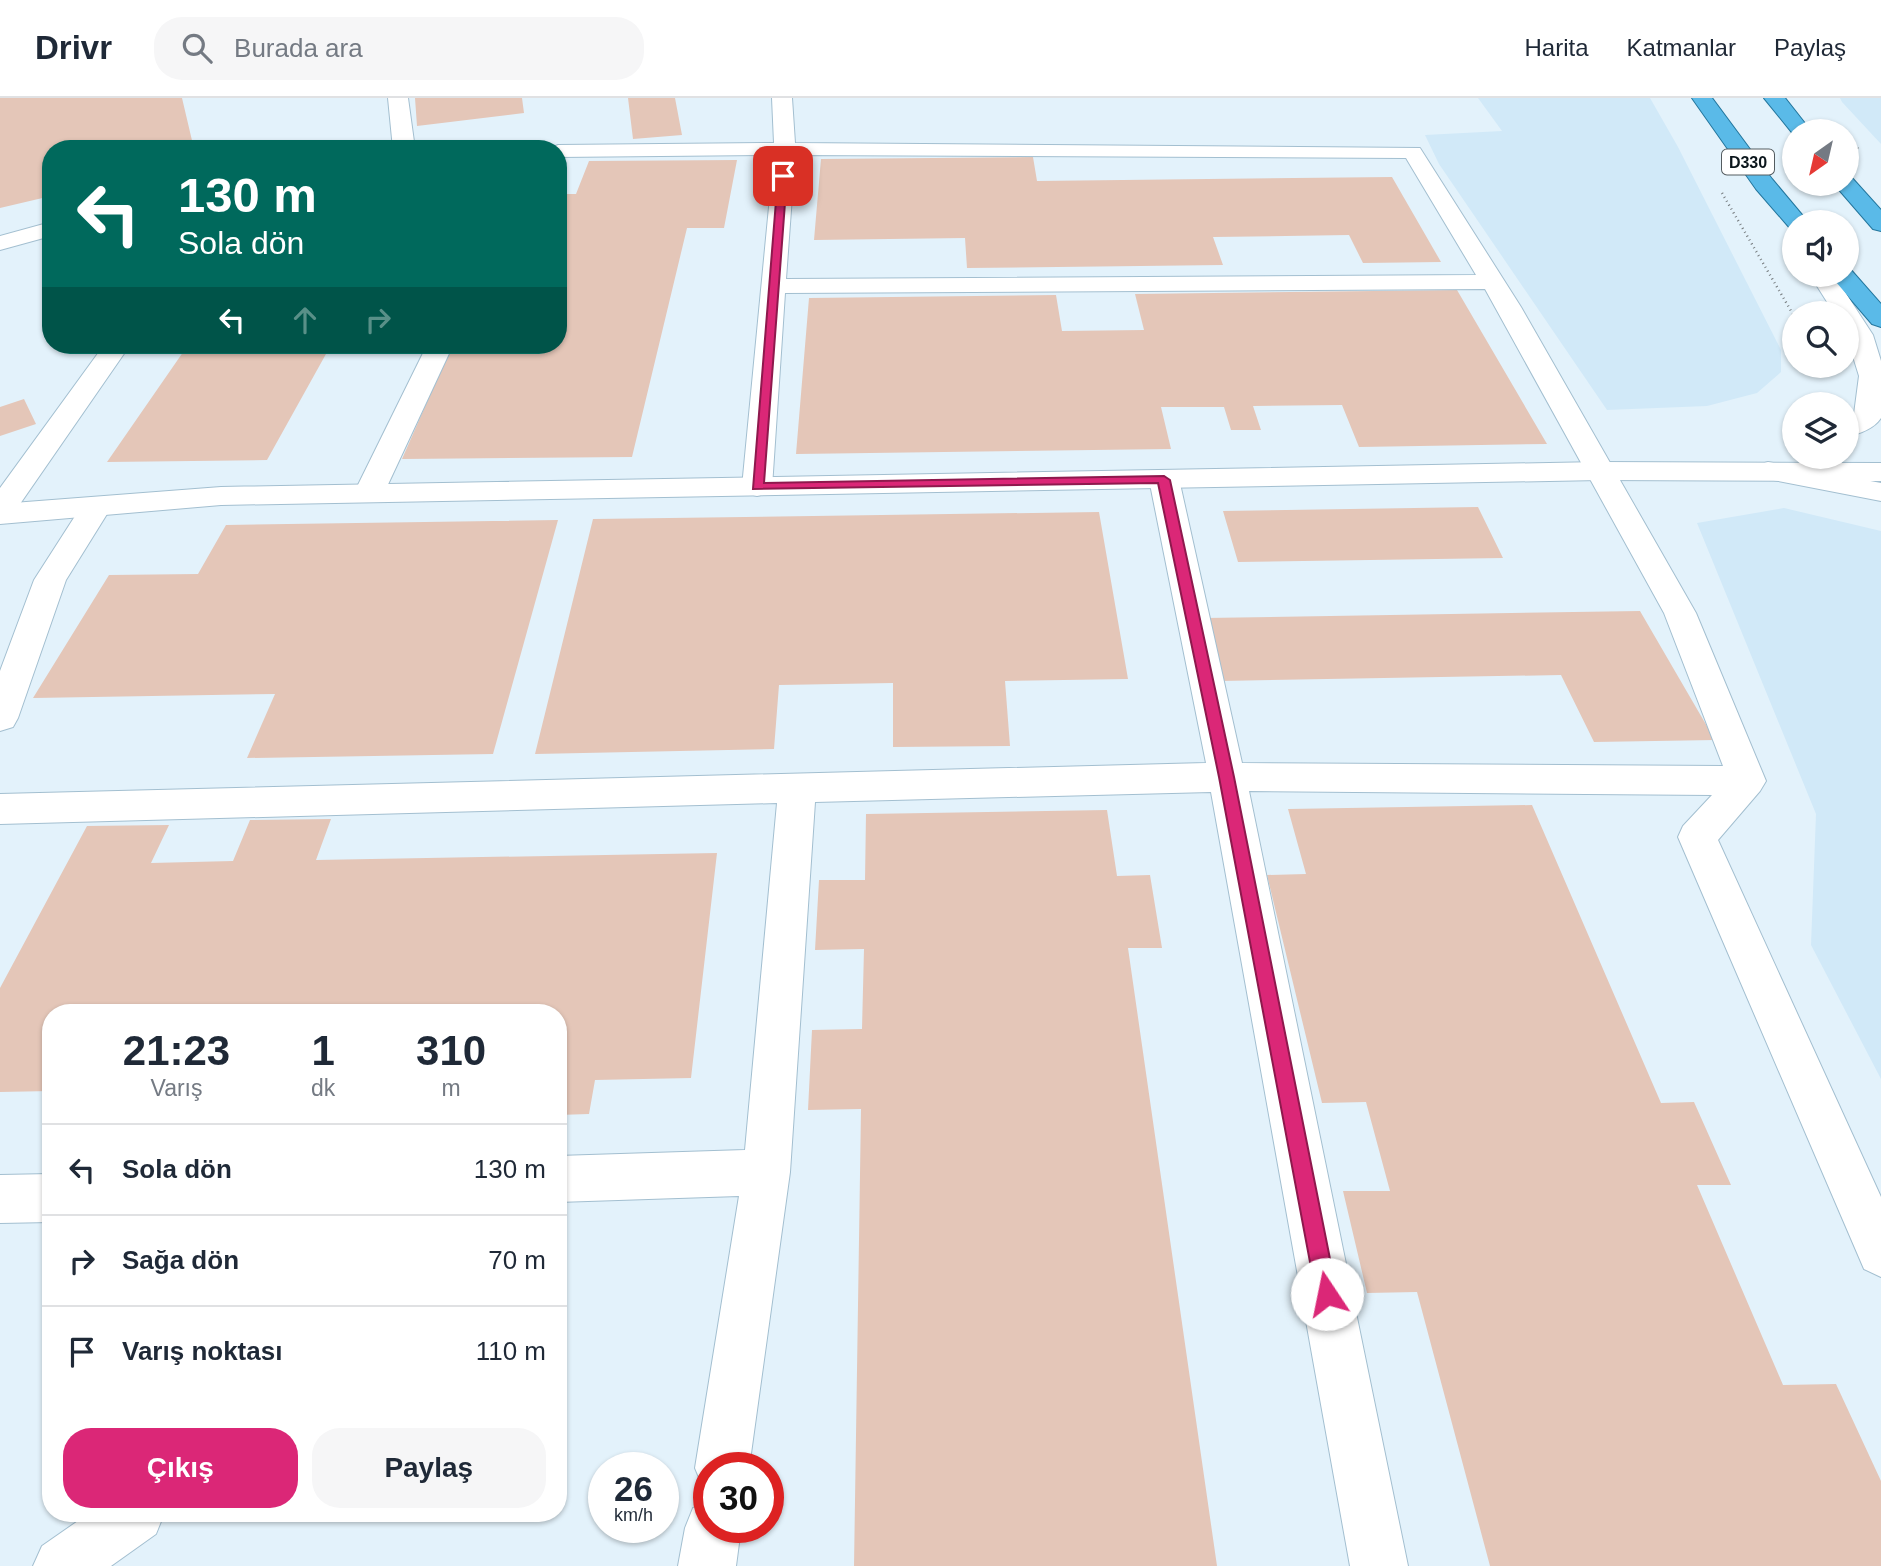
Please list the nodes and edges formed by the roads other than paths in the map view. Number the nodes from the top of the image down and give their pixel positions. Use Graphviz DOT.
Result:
graph roads {
  1 [pos="397,98"];
  2 [pos="782,98"];
  3 [pos="1702,98"];
  4 [pos="1774,98"];
  5 [pos="1791,119"];
  6 [pos="403,140"];
  7 [pos="785,149"];
  8 [pos="567,151"];
  9 [pos="1764,184"];
  10 [pos="1856,196"];
  11 [pos="1787,210"];
  12 [pos="1782,212"];
  13 [pos="1881,224"];
  14 [pos="42,231"];
  15 [pos="0,243"];
  16 [pos="1492,282"];
  17 [pos="774,286"];
  18 [pos="1853,287"];
  19 [pos="1881,319"];
  20 [pos="1859,333"];
  21 [pos="111,354"];
  22 [pos="436,354"];
  23 [pos="1859,422"];
  24 [pos="1782,462"];
  25 [pos="1600,471"];
  26 [pos="1766,471"];
  27 [pos="1881,472"];
  28 [pos="1164,480"];
  29 [pos="757,487"];
  30 [pos="1881,492"];
  31 [pos="369,493"];
  32 [pos="97,506"];
  33 [pos="0,512"];
  34 [pos="0,718"];
  35 [pos="1227,777"];
  36 [pos="1747,781"];
  37 [pos="797,788"];
  38 [pos="0,809"];
  39 [pos="766,1172"];
  40 [pos="567,1180"];
  41 [pos="42,1198"];
  42 [pos="0,1199"];
  43 [pos="1881,1252"];
  44 [pos="724,1452"];
  45 [pos="125,1522"];
  46 [pos="711,1543"];
  47 [pos="62,1566"];
  48 [pos="707,1566"];
  49 [pos="1379,1566"];
  1 -- 6 [label="street"];
  2 -- 7 [label="street"];
  3 -- 9 [label="highway, D330"];
  4 -- 5 [label="highway"];
  7 -- 8 [label="street"];
  7 -- 16 [label="street"];
  7 -- 17 [label="street"];
  9 -- 11 [label="highway, D330"];
  9 -- 12 [label="street"];
  10 -- 13 [label="highway"];
  14 -- 15 [label="street"];
  16 -- 17 [label="street"];
  16 -- 25 [label="street"];
  17 -- 29 [label="street"];
  18 -- 19 [label="highway"];
  20 -- 23 [label="street"];
  21 -- 33 [label="street"];
  22 -- 31 [label="street"];
  24 -- 26 [label="street"];
  25 -- 26 [label="street"];
  25 -- 28 [label="street"];
  25 -- 36 [label="street"];
  26 -- 27 [label="street"];
  26 -- 30 [label="street"];
  28 -- 29 [label="street"];
  28 -- 35 [label="street"];
  29 -- 31 [label="street"];
  31 -- 32 [label="street"];
  32 -- 33 [label="street"];
  32 -- 34 [label="street"];
  35 -- 36 [label="street"];
  35 -- 37 [label="street"];
  35 -- 49 [label="street"];
  36 -- 43 [label="street"];
  37 -- 38 [label="street"];
  37 -- 39 [label="street"];
  39 -- 40 [label="street"];
  39 -- 44 [label="street"];
  41 -- 42 [label="street"];
  45 -- 47 [label="street"];
  46 -- 48 [label="street"];
}
